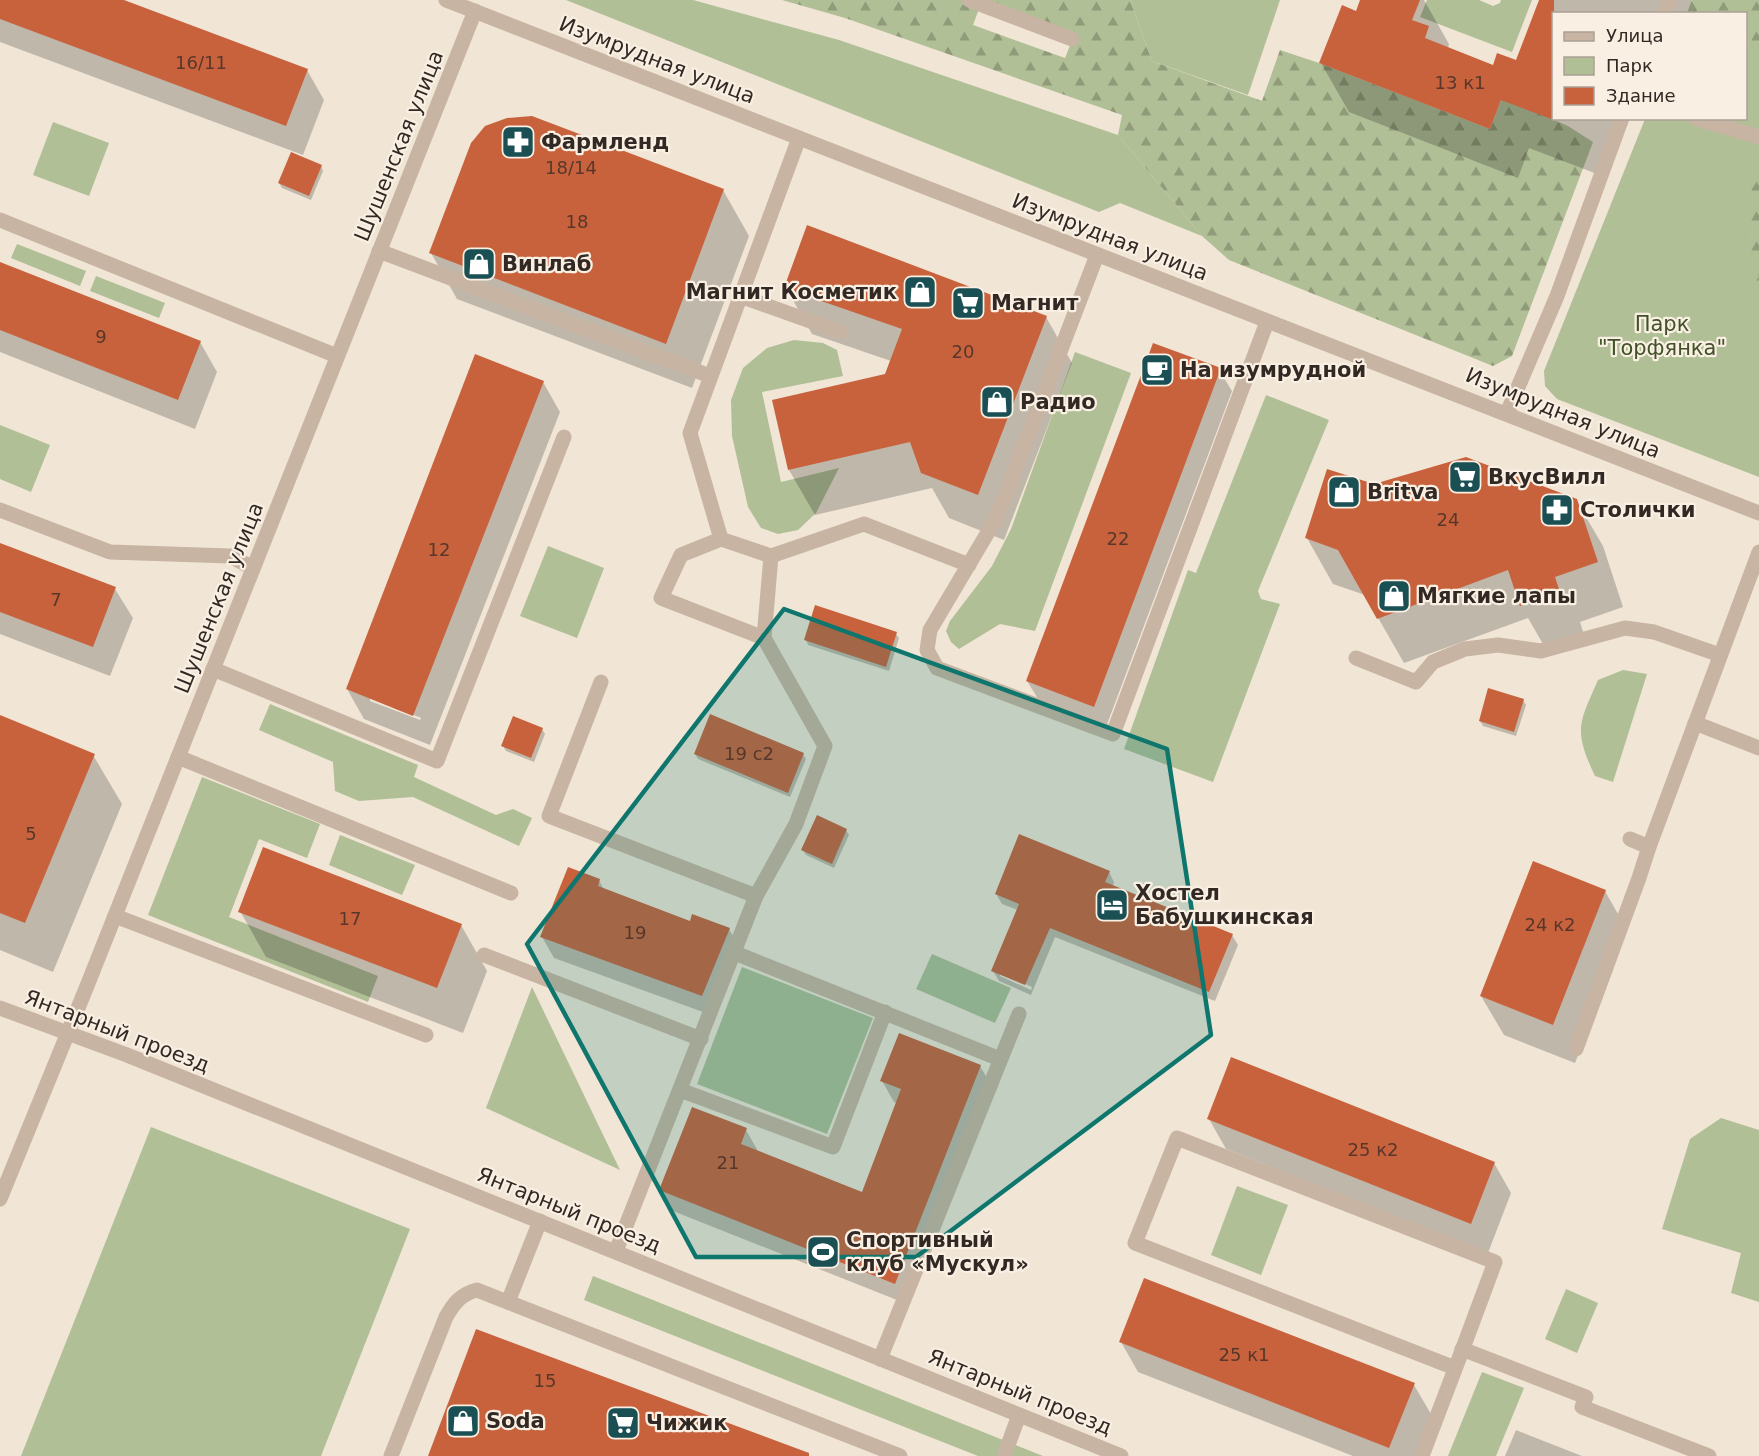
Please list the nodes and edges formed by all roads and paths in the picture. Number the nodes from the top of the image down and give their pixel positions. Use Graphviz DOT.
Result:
graph roads {
  1 [pos="446,0"];
  2 [pos="969,0"];
  3 [pos="475,11"];
  4 [pos="1072,39"];
  5 [pos="1621,120"];
  6 [pos="1702,120"];
  7 [pos="1759,137"];
  8 [pos="799,138"];
  9 [pos="0,220"];
  10 [pos="379,251"];
  11 [pos="1097,255"];
  12 [pos="740,296"];
  13 [pos="1268,322"];
  14 [pos="841,332"];
  15 [pos="338,356"];
  16 [pos="710,376"];
  17 [pos="1507,413"];
  18 [pos="564,437"];
  19 [pos="0,510"];
  20 [pos="1759,513"];
  21 [pos="721,539"];
  22 [pos="1759,552"];
  23 [pos="771,556"];
  24 [pos="969,565"];
  25 [pos="253,568"];
  26 [pos="764,638"];
  27 [pos="1720,655"];
  28 [pos="1356,658"];
  29 [pos="213,669"];
  30 [pos="601,682"];
  31 [pos="1695,723"];
  32 [pos="1759,748"];
  33 [pos="177,758"];
  34 [pos="1630,839"];
  35 [pos="1648,847"];
  36 [pos="510,893"];
  37 [pos="756,896"];
  38 [pos="115,916"];
  39 [pos="735,953"];
  40 [pos="484,955"];
  41 [pos="0,1008"];
  42 [pos="885,1012"];
  43 [pos="1019,1014"];
  44 [pos="68,1033"];
  45 [pos="426,1035"];
  46 [pos="701,1040"];
  47 [pos="1576,1049"];
  48 [pos="1000,1059"];
  49 [pos="680,1090"];
  50 [pos="0,1199"];
  51 [pos="540,1221"];
  52 [pos="616,1251"];
  53 [pos="508,1302"];
  54 [pos="1462,1349"];
  55 [pos="880,1359"];
  56 [pos="1455,1368"];
  57 [pos="1019,1415"];
  58 [pos="391,1456"];
  59 [pos="900,1456"];
  60 [pos="1004,1456"];
  61 [pos="1121,1456"];
  62 [pos="1422,1456"];
  63 [pos="1709,1456"];
  1 -- 3 [label="street, Изумрудная улица"];
  2 -- 4 [label="street"];
  3 -- 8 [label="street, Изумрудная улица"];
  3 -- 10 [label="street, Шушенская улица"];
  5 -- 17 [label="street"];
  6 -- 7 [label="street"];
  8 -- 11 [label="street, Изумрудная улица"];
  8 -- 12 [label="street"];
  9 -- 15 [label="street"];
  10 -- 15 [label="street, Шушенская улица"];
  10 -- 16 [label="street"];
  11 -- 13 [label="street, Изумрудная улица"];
  11 -- 24 [label="street"];
  12 -- 14 [label="street"];
  12 -- 16 [label="street"];
  13 -- 17 [label="street, Изумрудная улица"];
  13 -- 24 [label="street"];
  15 -- 25 [label="street, Шушенская улица"];
  16 -- 21 [label="street"];
  17 -- 20 [label="street, Изумрудная улица"];
  18 -- 29 [label="street"];
  19 -- 25 [label="street"];
  21 -- 23 [label="street"];
  21 -- 26 [label="street"];
  22 -- 27 [label="street"];
  23 -- 24 [label="street"];
  23 -- 26 [label="street"];
  25 -- 29 [label="street, Шушенская улица"];
  26 -- 37 [label="street"];
  27 -- 28 [label="street"];
  27 -- 31 [label="street"];
  29 -- 33 [label="street, Шушенская улица"];
  30 -- 37 [label="street"];
  31 -- 32 [label="street"];
  31 -- 35 [label="street"];
  33 -- 36 [label="street"];
  33 -- 38 [label="street, Шушенская улица"];
  34 -- 35 [label="street"];
  35 -- 47 [label="street"];
  37 -- 39 [label="street"];
  38 -- 44 [label="street, Шушенская улица"];
  38 -- 45 [label="street"];
  39 -- 42 [label="street"];
  39 -- 46 [label="street"];
  40 -- 46 [label="street"];
  41 -- 44 [label="street, Янтарный проезд"];
  42 -- 48 [label="street"];
  42 -- 49 [label="street"];
  43 -- 48 [label="street"];
  44 -- 50 [label="street, Шушенская улица"];
  44 -- 51 [label="street, Янтарный проезд"];
  46 -- 49 [label="street"];
  48 -- 55 [label="street"];
  49 -- 52 [label="street"];
  51 -- 52 [label="street, Янтарный проезд"];
  51 -- 53 [label="street"];
  52 -- 55 [label="street, Янтарный проезд"];
  53 -- 58 [label="street"];
  53 -- 59 [label="street"];
  54 -- 56 [label="street"];
  54 -- 56 [label="street"];
  54 -- 63 [label="street"];
  55 -- 57 [label="street, Янтарный проезд"];
  56 -- 62 [label="street"];
  57 -- 60 [label="street"];
  57 -- 61 [label="street, Янтарный проезд"];
}
